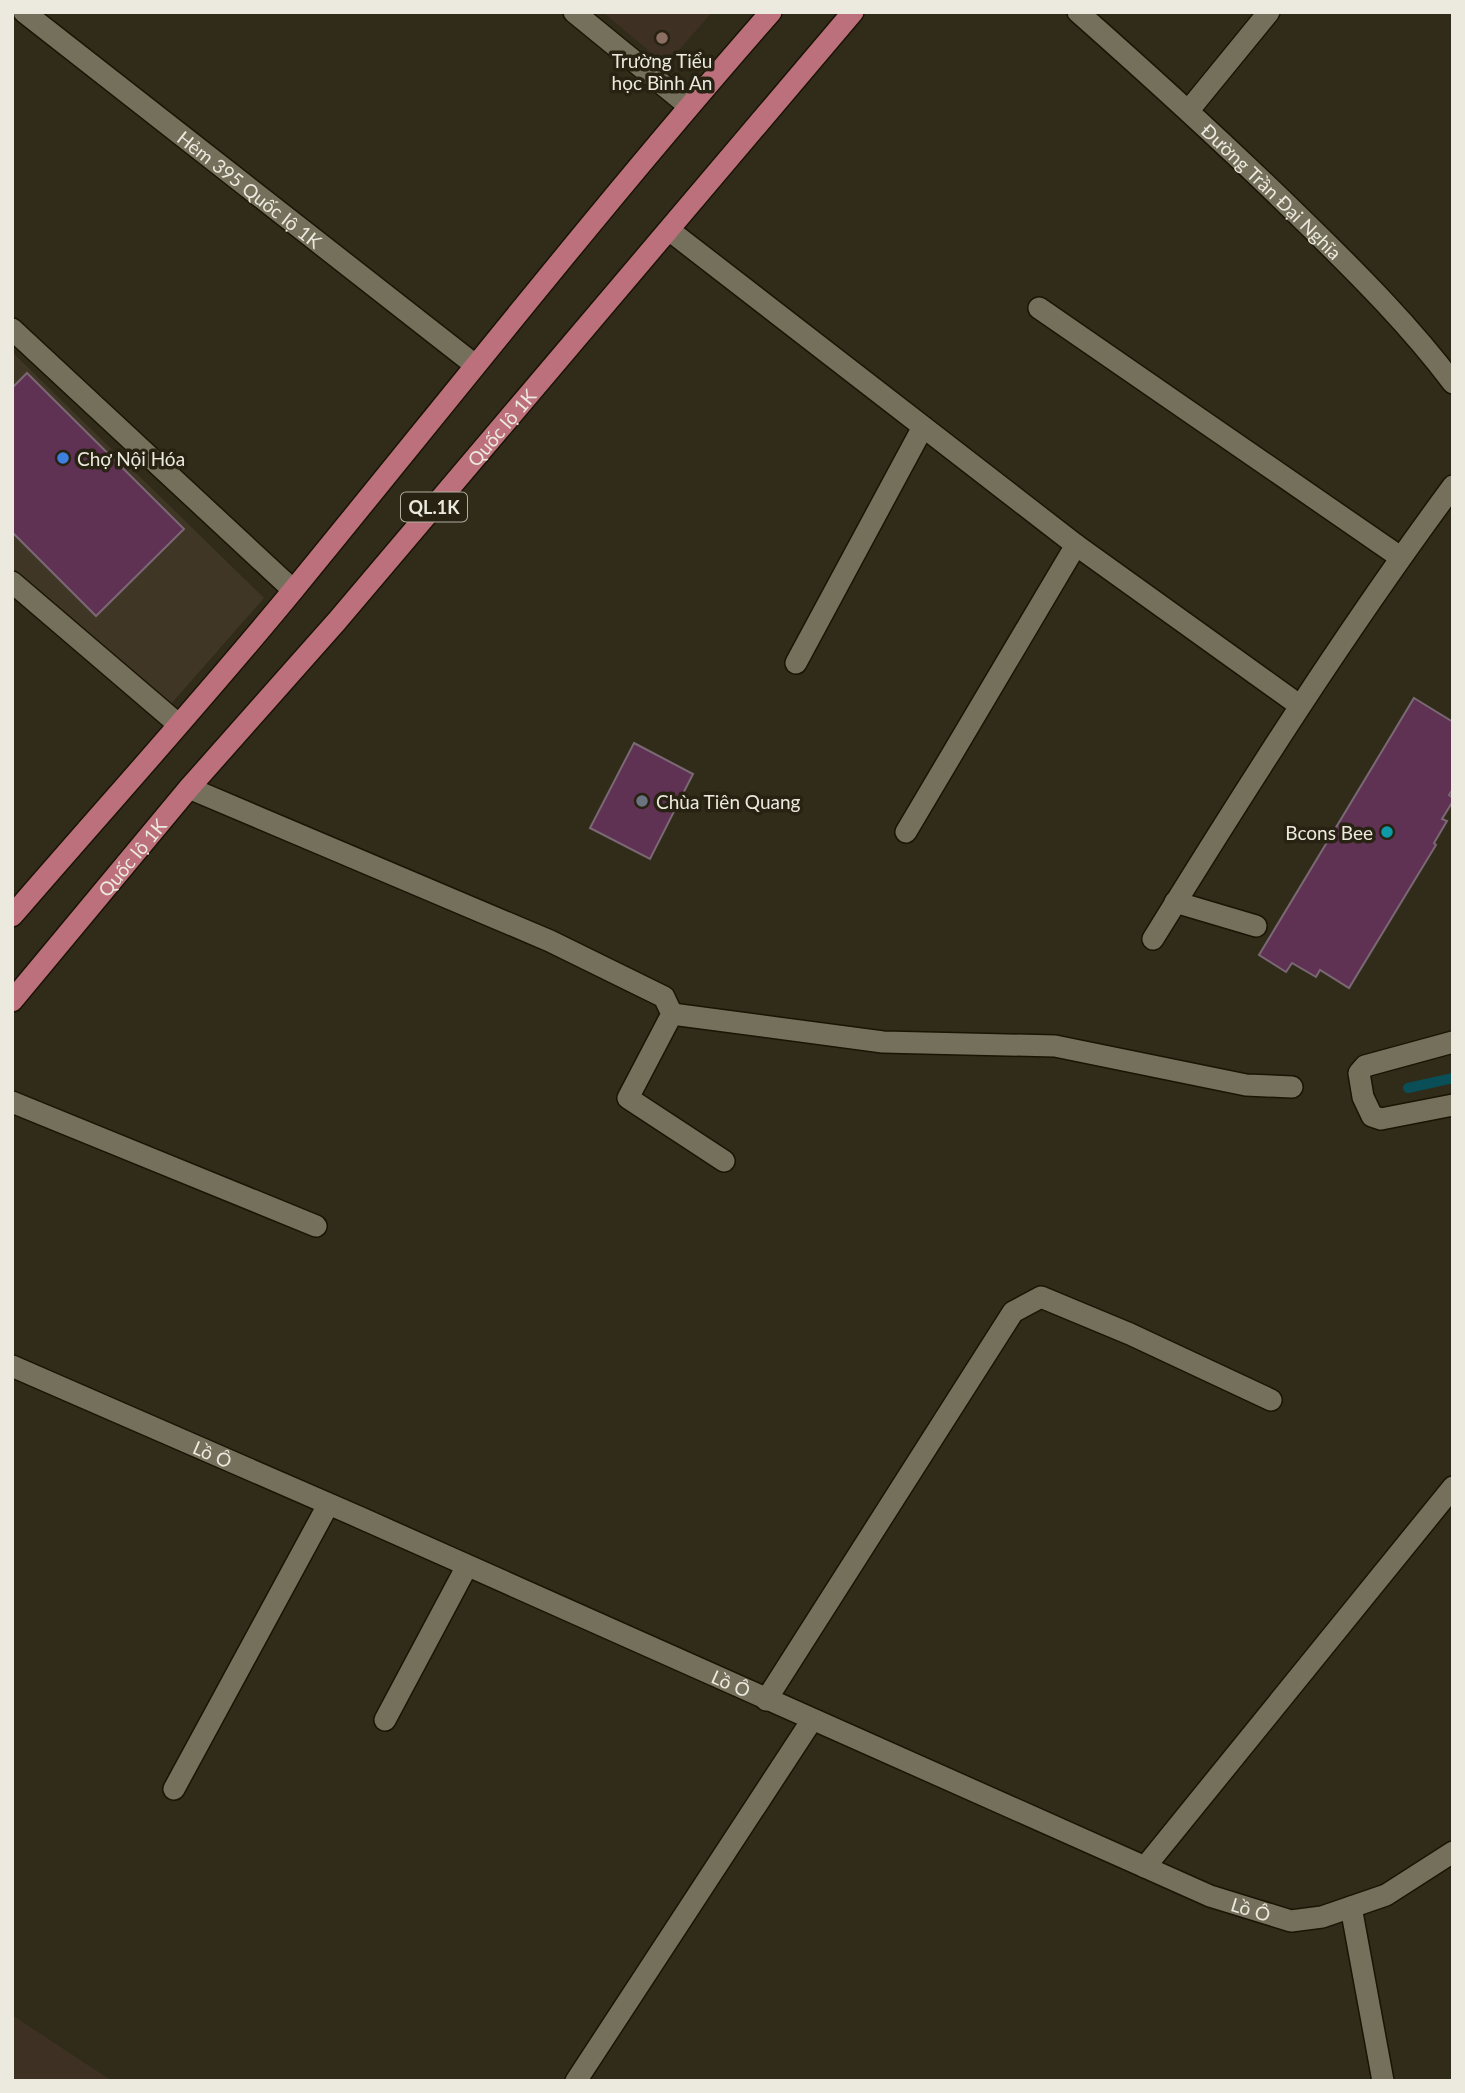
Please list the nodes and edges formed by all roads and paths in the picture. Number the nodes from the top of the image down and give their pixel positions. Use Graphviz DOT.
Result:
graph roads {
  1 [pos="24,12"];
  2 [pos="574,12"];
  3 [pos="771,12"];
  4 [pos="853,12"];
  5 [pos="1077,12"];
  6 [pos="1269,12"];
  7 [pos="689,106"];
  8 [pos="1189,110"];
  9 [pos="669,230"];
  10 [pos="1038,308"];
  11 [pos="12,329"];
  12 [pos="475,365"];
  13 [pos="1453,383"];
  14 [pos="923,427"];
  15 [pos="1453,486"];
  16 [pos="1076,545"];
  17 [pos="1400,557"];
  18 [pos="12,582"];
  19 [pos="293,590"];
  20 [pos="796,663"];
  21 [pos="1298,705"];
  22 [pos="178,724"];
  23 [pos="189,788"];
  24 [pos="906,832"];
  25 [pos="1175,902"];
  26 [pos="12,916"];
  27 [pos="1256,926"];
  28 [pos="1153,939"];
  29 [pos="12,1001"];
  30 [pos="672,1013"];
  31 [pos="1453,1042"];
  32 [pos="1292,1087"];
  33 [pos="12,1102"];
  34 [pos="1453,1105"];
  35 [pos="724,1161"];
  36 [pos="316,1226"];
  37 [pos="12,1366"];
  38 [pos="1272,1400"];
  39 [pos="1453,1487"];
  40 [pos="328,1505"];
  41 [pos="467,1566"];
  42 [pos="766,1700"];
  43 [pos="385,1720"];
  44 [pos="811,1720"];
  45 [pos="174,1789"];
  46 [pos="1453,1853"];
  47 [pos="1145,1867"];
  48 [pos="1351,1907"];
  49 [pos="576,2081"];
  50 [pos="1382,2081"];
  1 -- 12 [label="street, Hẻm 395 Quốc lộ 1K"];
  2 -- 7 [label="street"];
  3 -- 7 [label="main road, QL.1K"];
  4 -- 9 [label="main road, Quốc lộ 1K / QL.1K"];
  5 -- 8 [label="street, Đường Trần Đại Nghĩa"];
  6 -- 8 [label="street"];
  7 -- 12 [label="main road, QL.1K"];
  8 -- 13 [label="street, Đường Trần Đại Nghĩa"];
  9 -- 14 [label="street"];
  9 -- 23 [label="main road, Quốc lộ 1K / QL.1K"];
  10 -- 17 [label="street"];
  11 -- 19 [label="street"];
  12 -- 19 [label="main road, QL.1K"];
  14 -- 16 [label="street"];
  14 -- 20 [label="street"];
  15 -- 17 [label="street"];
  16 -- 21 [label="street"];
  16 -- 24 [label="street"];
  17 -- 21 [label="street"];
  18 -- 22 [label="street"];
  19 -- 22 [label="main road, QL.1K"];
  21 -- 25 [label="street"];
  22 -- 26 [label="main road, QL.1K"];
  23 -- 29 [label="main road, Quốc lộ 1K / QL.1K"];
  23 -- 30 [label="street"];
  25 -- 27 [label="street"];
  25 -- 28 [label="street"];
  30 -- 32 [label="street"];
  30 -- 35 [label="street"];
  31 -- 34 [label="street"];
  33 -- 36 [label="street"];
  37 -- 40 [label="street, Lồ Ô"];
  38 -- 42 [label="street"];
  39 -- 47 [label="street"];
  40 -- 41 [label="street, Lồ Ô"];
  40 -- 45 [label="street"];
  41 -- 42 [label="street, Lồ Ô"];
  41 -- 43 [label="street"];
  42 -- 44 [label="street, Lồ Ô"];
  44 -- 47 [label="street, Lồ Ô"];
  44 -- 49 [label="street"];
  46 -- 48 [label="street, Lồ Ô"];
  47 -- 48 [label="street, Lồ Ô"];
  48 -- 50 [label="street"];
}
